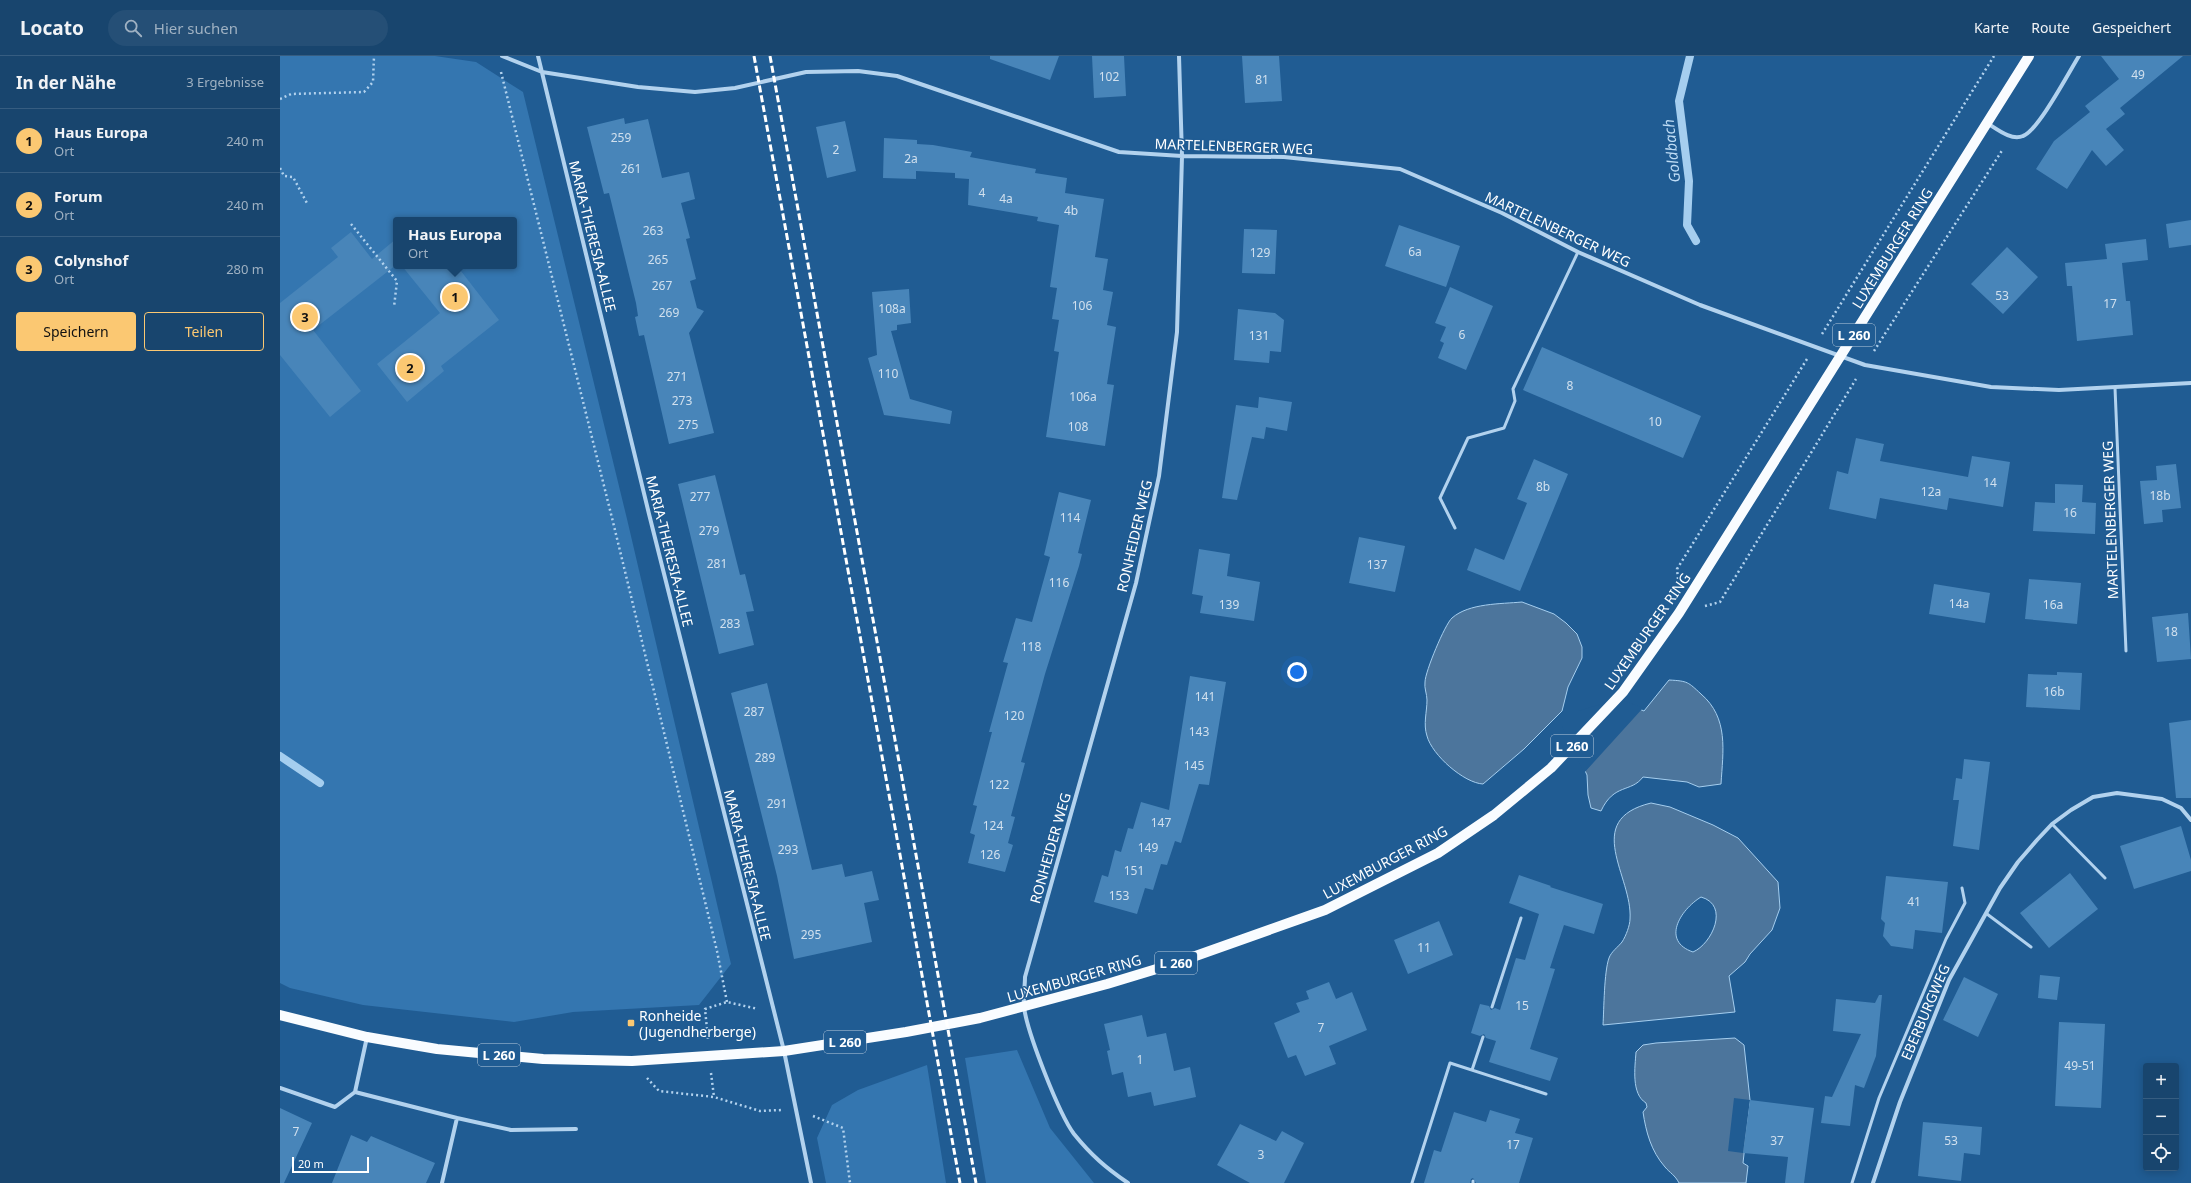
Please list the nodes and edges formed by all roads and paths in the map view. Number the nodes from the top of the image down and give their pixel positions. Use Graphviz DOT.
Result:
graph roads {
  1 [pos="374,56"];
  2 [pos="502,56"];
  3 [pos="538,56"];
  4 [pos="1179,56"];
  5 [pos="1994,56"];
  6 [pos="2029,56"];
  7 [pos="2079,56"];
  8 [pos="500,71"];
  9 [pos="542,72"];
  10 [pos="280,99"];
  11 [pos="1987,123"];
  12 [pos="2011,137"];
  13 [pos="1182,156"];
  14 [pos="280,168"];
  15 [pos="280,175"];
  16 [pos="284,176"];
  17 [pos="308,205"];
  18 [pos="351,224"];
  19 [pos="1578,252"];
  20 [pos="394,307"];
  21 [pos="1814,347"];
  22 [pos="1840,356"];
  23 [pos="1865,365"];
  24 [pos="2191,384"];
  25 [pos="2115,388"];
  26 [pos="1455,528"];
  27 [pos="1680,613"];
  28 [pos="2126,651"];
  29 [pos="2191,820"];
  30 [pos="2052,824"];
  31 [pos="2105,878"];
  32 [pos="1962,888"];
  33 [pos="1987,914"];
  34 [pos="1521,918"];
  35 [pos="2032,947"];
  36 [pos="727,1002"];
  37 [pos="1024,1007"];
  38 [pos="1492,1007"];
  39 [pos="705,1009"];
  40 [pos="774,1014"];
  41 [pos="280,1015"];
  42 [pos="368,1037"];
  43 [pos="1483,1037"];
  44 [pos="784,1051"];
  45 [pos="632,1061"];
  46 [pos="1472,1070"];
  47 [pos="280,1088"];
  48 [pos="354,1092"];
  49 [pos="1546,1094"];
  50 [pos="796,1109"];
  51 [pos="457,1118"];
  52 [pos="576,1129"];
  53 [pos="442,1183"];
  54 [pos="811,1183"];
  55 [pos="850,1183"];
  56 [pos="1128,1183"];
  57 [pos="1412,1183"];
  58 [pos="1852,1183"];
  59 [pos="1872,1183"];
  1 -- 10 [label="path"];
  2 -- 9 [label="street, MARTELENBERGER WEG"];
  3 -- 9 [label="street, MARIA-THERESIA-ALLEE"];
  4 -- 13 [label="street, RONHEIDER WEG"];
  5 -- 21 [label="path"];
  6 -- 11 [label="main road, LUXEMBURGER RING / L 260"];
  7 -- 12 [label="street"];
  8 -- 36 [label="path"];
  9 -- 13 [label="street, MARTELENBERGER WEG"];
  9 -- 40 [label="street, MARIA-THERESIA-ALLEE"];
  11 -- 12 [label="street"];
  11 -- 22 [label="main road, LUXEMBURGER RING / L 260"];
  12 -- 23 [label="path"];
  13 -- 19 [label="street, MARTELENBERGER WEG"];
  13 -- 37 [label="street, RONHEIDER WEG"];
  14 -- 16 [label="path"];
  15 -- 16 [label="path"];
  16 -- 17 [label="path"];
  18 -- 20 [label="path"];
  19 -- 21 [label="street, MARTELENBERGER WEG"];
  19 -- 26 [label="lane"];
  21 -- 22 [label="street, MARTELENBERGER WEG"];
  21 -- 27 [label="path"];
  22 -- 23 [label="street, MARTELENBERGER WEG"];
  22 -- 27 [label="main road, LUXEMBURGER RING / L 260"];
  23 -- 25 [label="street, MARTELENBERGER WEG"];
  23 -- 27 [label="path"];
  24 -- 25 [label="street, MARTELENBERGER WEG"];
  25 -- 28 [label="lane, MARTELENBERGER WEG"];
  27 -- 37 [label="main road, LUXEMBURGER RING / L 260"];
  29 -- 30 [label="street, EBERBURGWEG"];
  30 -- 31 [label="lane"];
  30 -- 33 [label="street, EBERBURGWEG"];
  32 -- 58 [label="lane"];
  33 -- 35 [label="lane"];
  33 -- 59 [label="street, EBERBURGWEG"];
  34 -- 38 [label="lane"];
  36 -- 39 [label="path"];
  36 -- 40 [label="path"];
  37 -- 44 [label="main road, LUXEMBURGER RING / L 260"];
  37 -- 56 [label="street"];
  40 -- 44 [label="street, MARIA-THERESIA-ALLEE"];
  41 -- 42 [label="main road, L 260"];
  42 -- 45 [label="main road, L 260"];
  42 -- 48 [label="street"];
  43 -- 46 [label="lane"];
  44 -- 45 [label="main road, L 260"];
  44 -- 50 [label="street, MARIA-THERESIA-ALLEE"];
  45 -- 50 [label="path"];
  46 -- 49 [label="lane"];
  46 -- 57 [label="lane"];
  47 -- 48 [label="street"];
  48 -- 51 [label="street"];
  50 -- 54 [label="street, MARIA-THERESIA-ALLEE"];
  50 -- 55 [label="path"];
  51 -- 52 [label="street"];
  51 -- 53 [label="street"];
}
